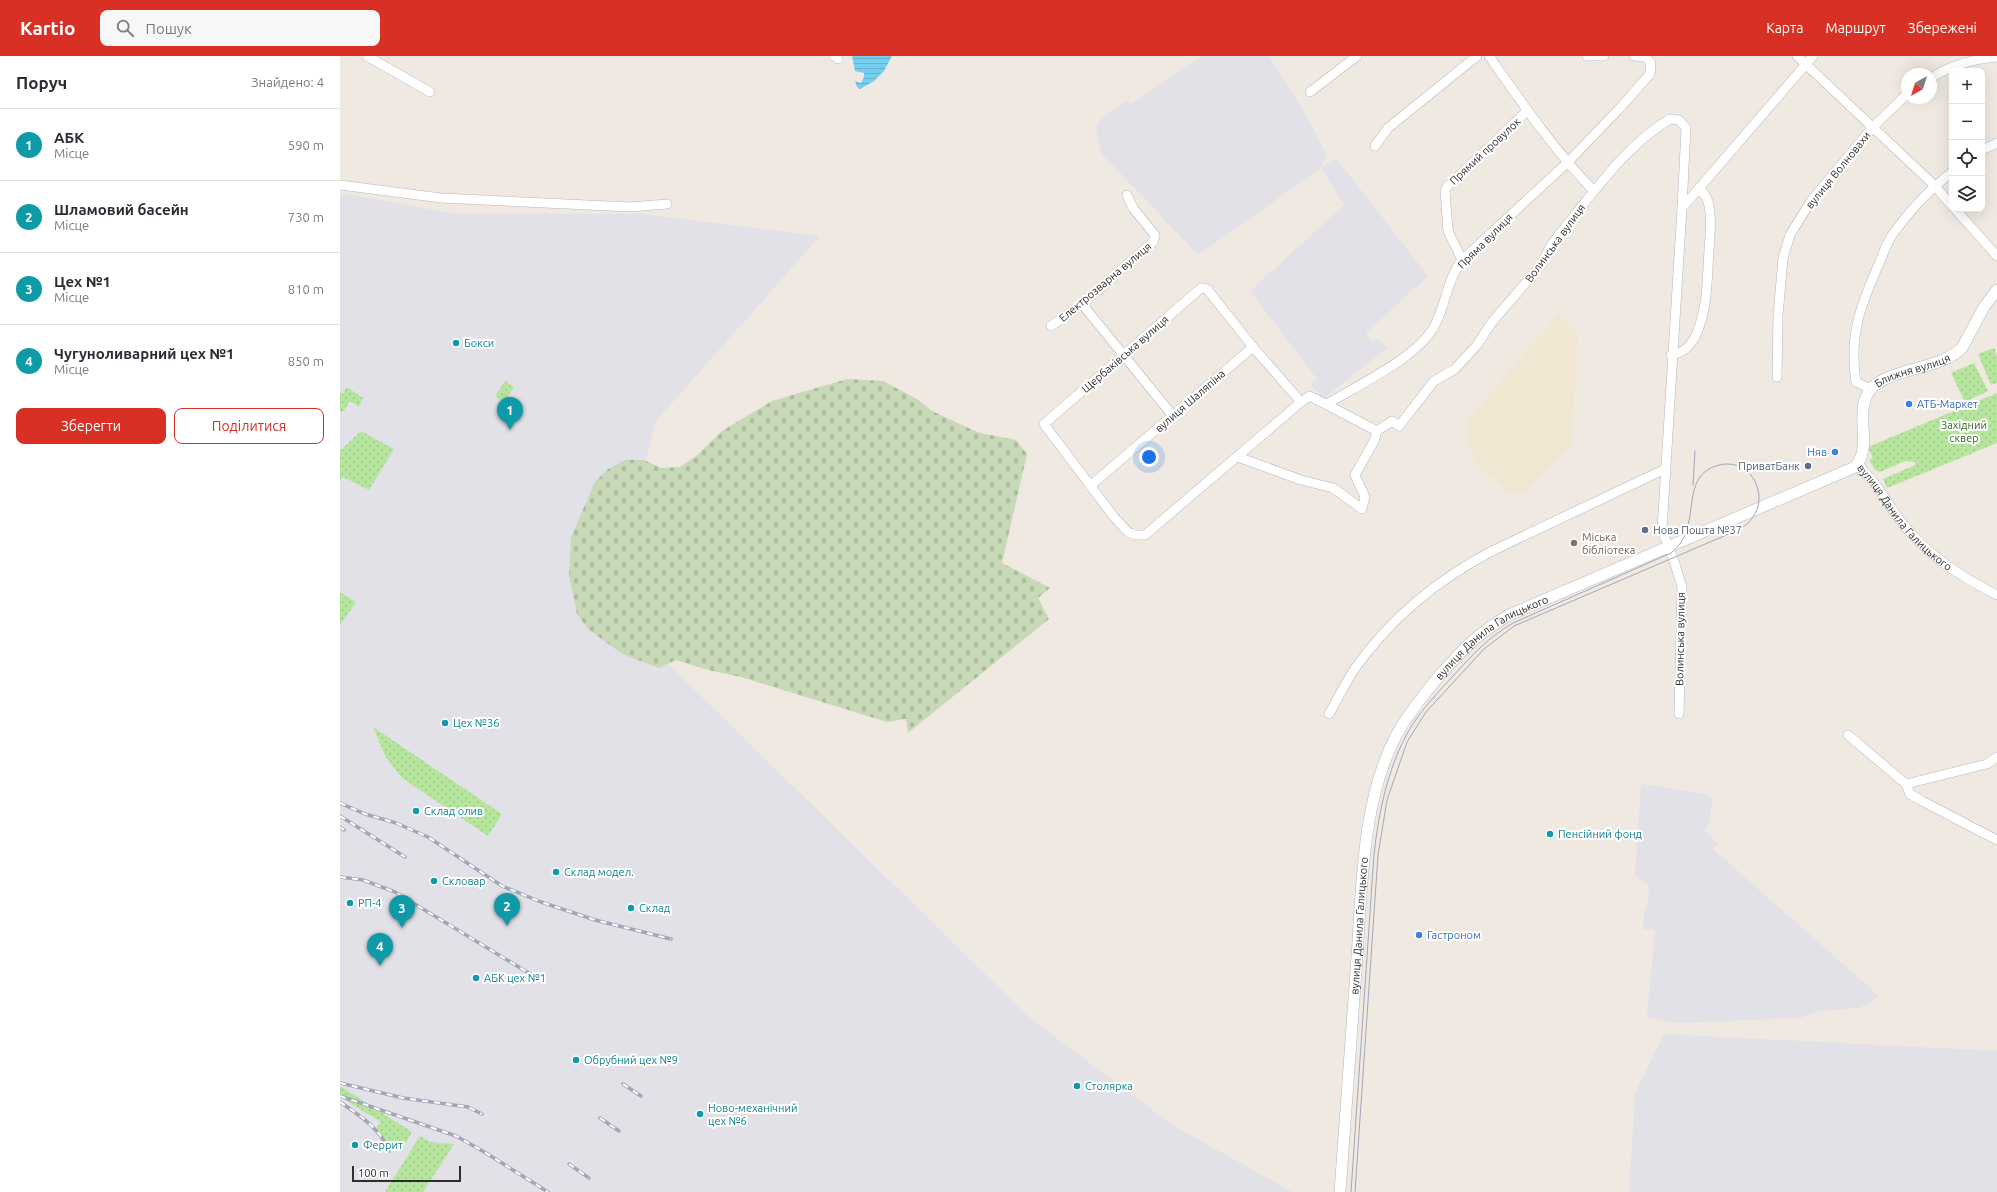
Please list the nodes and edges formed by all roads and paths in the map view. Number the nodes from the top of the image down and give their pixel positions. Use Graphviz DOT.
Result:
graph roads {
  1 [pos="367,56"];
  2 [pos="1357,56"];
  3 [pos="1477,56"];
  4 [pos="1489,56"];
  5 [pos="1587,56"];
  6 [pos="1604,56"];
  7 [pos="1634,56"];
  8 [pos="1796,56"];
  9 [pos="1813,56"];
  10 [pos="1997,57"];
  11 [pos="1805,64"];
  12 [pos="1937,74"];
  13 [pos="430,92"];
  14 [pos="1310,92"];
  15 [pos="1901,100"];
  16 [pos="1527,111"];
  17 [pos="1872,128"];
  18 [pos="1997,143"];
  19 [pos="1376,146"];
  20 [pos="1985,149"];
  21 [pos="1567,162"];
  22 [pos="1949,174"];
  23 [pos="340,185"];
  24 [pos="1934,185"];
  25 [pos="1698,189"];
  26 [pos="1594,191"];
  27 [pos="1127,195"];
  28 [pos="1949,202"];
  29 [pos="667,204"];
  30 [pos="1682,208"];
  31 [pos="1958,212"];
  32 [pos="1997,256"];
  33 [pos="1462,260"];
  34 [pos="1997,290"];
  35 [pos="1082,304"];
  36 [pos="1051,326"];
  37 [pos="1253,347"];
  38 [pos="1671,355"];
  39 [pos="1124,356"];
  40 [pos="1777,376"];
  41 [pos="1871,389"];
  42 [pos="1301,402"];
  43 [pos="1327,404"];
  44 [pos="1173,416"];
  45 [pos="1377,431"];
  46 [pos="1238,457"];
  47 [pos="1858,463"];
  48 [pos="1665,469"];
  49 [pos="1090,486"];
  50 [pos="1668,546"];
  51 [pos="1997,595"];
  52 [pos="1329,714"];
  53 [pos="1679,714"];
  54 [pos="1848,735"];
  55 [pos="1997,757"];
  56 [pos="1906,784"];
  57 [pos="1997,840"];
  58 [pos="1340,1192"];
  1 -- 13 [label="street"];
  2 -- 14 [label="street"];
  3 -- 19 [label="street"];
  4 -- 16 [label="street"];
  5 -- 6 [label="street"];
  7 -- 21 [label="street, Пряма вулиця"];
  8 -- 11 [label="street"];
  9 -- 11 [label="street"];
  10 -- 12 [label="street"];
  11 -- 17 [label="street"];
  11 -- 25 [label="street"];
  15 -- 17 [label="street, вулиця Волновахи"];
  16 -- 21 [label="street"];
  16 -- 33 [label="street, Прямий провулок"];
  17 -- 24 [label="street"];
  17 -- 40 [label="street, вулиця Волновахи"];
  18 -- 20 [label="street"];
  21 -- 26 [label="street"];
  21 -- 33 [label="street, Пряма вулиця"];
  22 -- 24 [label="street"];
  23 -- 29 [label="street"];
  24 -- 28 [label="street"];
  24 -- 41 [label="street"];
  25 -- 30 [label="street"];
  25 -- 38 [label="street"];
  26 -- 30 [label="street, Волинська вулиця"];
  26 -- 45 [label="street, Волинська вулиця"];
  27 -- 35 [label="street, Електрозварна вулиця"];
  30 -- 38 [label="street, Волинська вулиця"];
  31 -- 32 [label="street"];
  33 -- 43 [label="street, Пряма вулиця"];
  34 -- 41 [label="street, Ближня вулиця"];
  35 -- 36 [label="street, Електрозварна вулиця"];
  35 -- 39 [label="street"];
  37 -- 39 [label="street, Щербаківська вулиця"];
  37 -- 42 [label="street"];
  37 -- 44 [label="street, вулиця Шаляпіна"];
  38 -- 48 [label="street, Волинська вулиця"];
  39 -- 44 [label="street"];
  39 -- 49 [label="street, Щербаківська вулиця"];
  41 -- 47 [label="street, Ближня вулиця"];
  42 -- 43 [label="street"];
  42 -- 46 [label="street"];
  43 -- 45 [label="street"];
  44 -- 49 [label="street, вулиця Шаляпіна"];
  45 -- 46 [label="street"];
  46 -- 49 [label="street"];
  47 -- 50 [label="street, вулиця Данила Галицького"];
  47 -- 51 [label="street, вулиця Данила Галицького"];
  48 -- 50 [label="street, Волинська вулиця"];
  48 -- 52 [label="street"];
  50 -- 53 [label="street, Волинська вулиця"];
  50 -- 58 [label="street, вулиця Данила Галицького"];
  54 -- 56 [label="street"];
  55 -- 56 [label="street"];
  56 -- 57 [label="street"];
}
